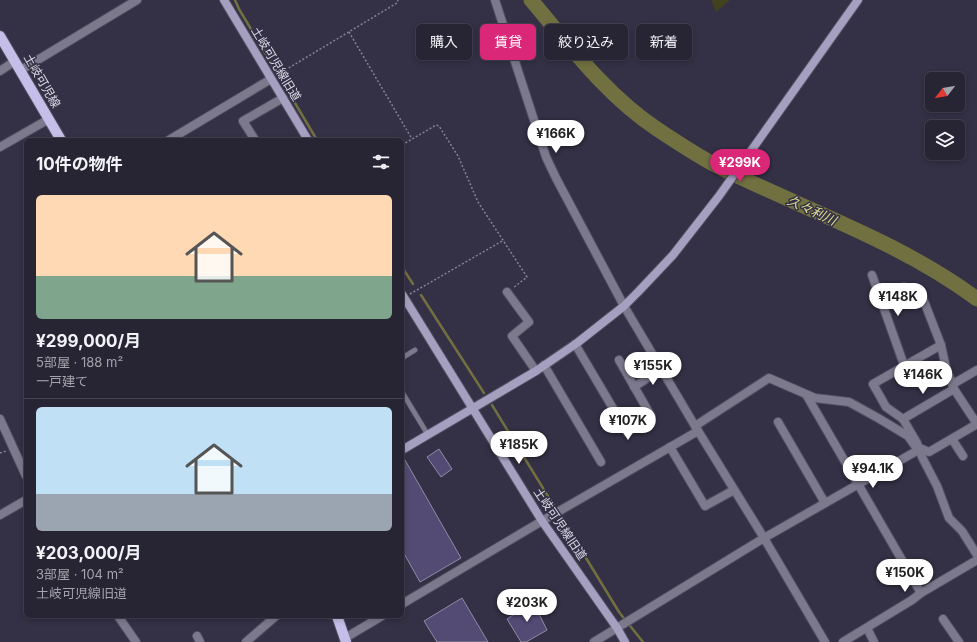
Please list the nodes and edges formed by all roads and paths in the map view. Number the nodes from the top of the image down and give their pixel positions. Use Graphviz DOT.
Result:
graph roads {
  1 [pos="137,0"];
  2 [pos="224,0"];
  3 [pos="398,0"];
  4 [pos="495,0"];
  5 [pos="858,0"];
  6 [pos="349,32"];
  7 [pos="0,36"];
  8 [pos="15,61"];
  9 [pos="0,70"];
  10 [pos="21,70"];
  11 [pos="283,73"];
  12 [pos="271,79"];
  13 [pos="282,98"];
  14 [pos="49,119"];
  15 [pos="61,138"];
  16 [pos="172,138"];
  17 [pos="253,138"];
  18 [pos="307,138"];
  19 [pos="412,139"];
  20 [pos="404,144"];
  21 [pos="0,147"];
  22 [pos="504,240"];
  23 [pos="872,276"];
  24 [pos="507,292"];
  25 [pos="880,295"];
  26 [pos="404,296"];
  27 [pos="404,299"];
  28 [pos="624,306"];
  29 [pos="574,344"];
  30 [pos="941,345"];
  31 [pos="414,350"];
  32 [pos="404,357"];
  33 [pos="619,360"];
  34 [pos="544,365"];
  35 [pos="904,365"];
  36 [pos="661,369"];
  37 [pos="977,370"];
  38 [pos="536,371"];
  39 [pos="953,386"];
  40 [pos="634,387"];
  41 [pos="404,395"];
  42 [pos="807,396"];
  43 [pos="472,409"];
  44 [pos="0,418"];
  45 [pos="903,419"];
  46 [pos="778,422"];
  47 [pos="696,429"];
  48 [pos="428,435"];
  49 [pos="952,439"];
  50 [pos="670,447"];
  51 [pos="404,449"];
  52 [pos="920,449"];
  53 [pos="963,456"];
  54 [pos="601,462"];
  55 [pos="24,472"];
  56 [pos="858,484"];
  57 [pos="734,490"];
  58 [pos="24,501"];
  59 [pos="825,503"];
  60 [pos="0,516"];
  61 [pos="542,521"];
  62 [pos="764,538"];
  63 [pos="977,554"];
  64 [pos="977,560"];
  65 [pos="921,593"];
  66 [pos="404,603"];
  67 [pos="119,618"];
  68 [pos="274,618"];
  69 [pos="338,618"];
  70 [pos="379,618"];
  71 [pos="943,619"];
  72 [pos="620,626"];
  73 [pos="867,628"];
  74 [pos="346,640"];
  75 [pos="136,642"];
  76 [pos="246,642"];
  77 [pos="594,642"];
  78 [pos="625,642"];
  79 [pos="826,642"];
  80 [pos="843,642"];
  81 [pos="874,642"];
  82 [pos="959,642"];
  1 -- 10 [label="street"];
  2 -- 12 [label="street, 土岐可児線旧道"];
  3 -- 6 [label="path"];
  4 -- 28 [label="street"];
  5 -- 28 [label="street"];
  6 -- 11 [label="path"];
  6 -- 19 [label="path"];
  7 -- 8 [label="main road, 土岐可児線"];
  8 -- 9 [label="street"];
  8 -- 10 [label="main road, 土岐可児線"];
  10 -- 14 [label="main road, 土岐可児線"];
  12 -- 13 [label="street, 土岐可児線旧道"];
  12 -- 16 [label="street"];
  13 -- 17 [label="street"];
  13 -- 18 [label="street, 土岐可児線旧道"];
  14 -- 15 [label="main road, 土岐可児線"];
  14 -- 21 [label="street"];
  19 -- 20 [label="path"];
  19 -- 22 [label="path"];
  22 -- 24 [label="path"];
  22 -- 26 [label="path"];
  23 -- 25 [label="street"];
  24 -- 38 [label="street"];
  25 -- 30 [label="street"];
  25 -- 35 [label="street"];
  27 -- 43 [label="street, 土岐可児線旧道"];
  28 -- 29 [label="street"];
  28 -- 36 [label="street"];
  29 -- 34 [label="street"];
  29 -- 40 [label="street"];
  30 -- 35 [label="street"];
  30 -- 39 [label="street"];
  31 -- 32 [label="lane"];
  33 -- 40 [label="street"];
  34 -- 38 [label="street"];
  34 -- 54 [label="street"];
  35 -- 45 [label="street"];
  36 -- 40 [label="street"];
  36 -- 47 [label="street"];
  37 -- 39 [label="street"];
  38 -- 43 [label="street"];
  39 -- 45 [label="street"];
  39 -- 49 [label="street"];
  41 -- 48 [label="lane"];
  42 -- 47 [label="street"];
  42 -- 52 [label="street"];
  42 -- 56 [label="street"];
  43 -- 48 [label="street"];
  43 -- 61 [label="street, 土岐可児線旧道"];
  44 -- 55 [label="street"];
  45 -- 52 [label="street"];
  46 -- 59 [label="street"];
  47 -- 50 [label="street"];
  47 -- 57 [label="street"];
  48 -- 51 [label="street"];
  49 -- 52 [label="street"];
  49 -- 53 [label="street"];
  50 -- 57 [label="street"];
  50 -- 61 [label="street"];
  52 -- 56 [label="street"];
  52 -- 63 [label="street"];
  56 -- 59 [label="street"];
  56 -- 65 [label="street"];
  57 -- 62 [label="street"];
  58 -- 60 [label="street"];
  59 -- 62 [label="street"];
  61 -- 66 [label="street"];
  61 -- 72 [label="street, 土岐可児線旧道"];
  62 -- 72 [label="street"];
  62 -- 79 [label="street"];
  64 -- 65 [label="street"];
  65 -- 73 [label="street"];
  67 -- 75 [label="street"];
  68 -- 76 [label="street"];
  69 -- 74 [label="main road"];
  70 -- 74 [label="street"];
  71 -- 82 [label="street"];
  72 -- 77 [label="street"];
  72 -- 78 [label="street, 土岐可児線旧道"];
  73 -- 80 [label="street"];
  73 -- 81 [label="street"];
}
